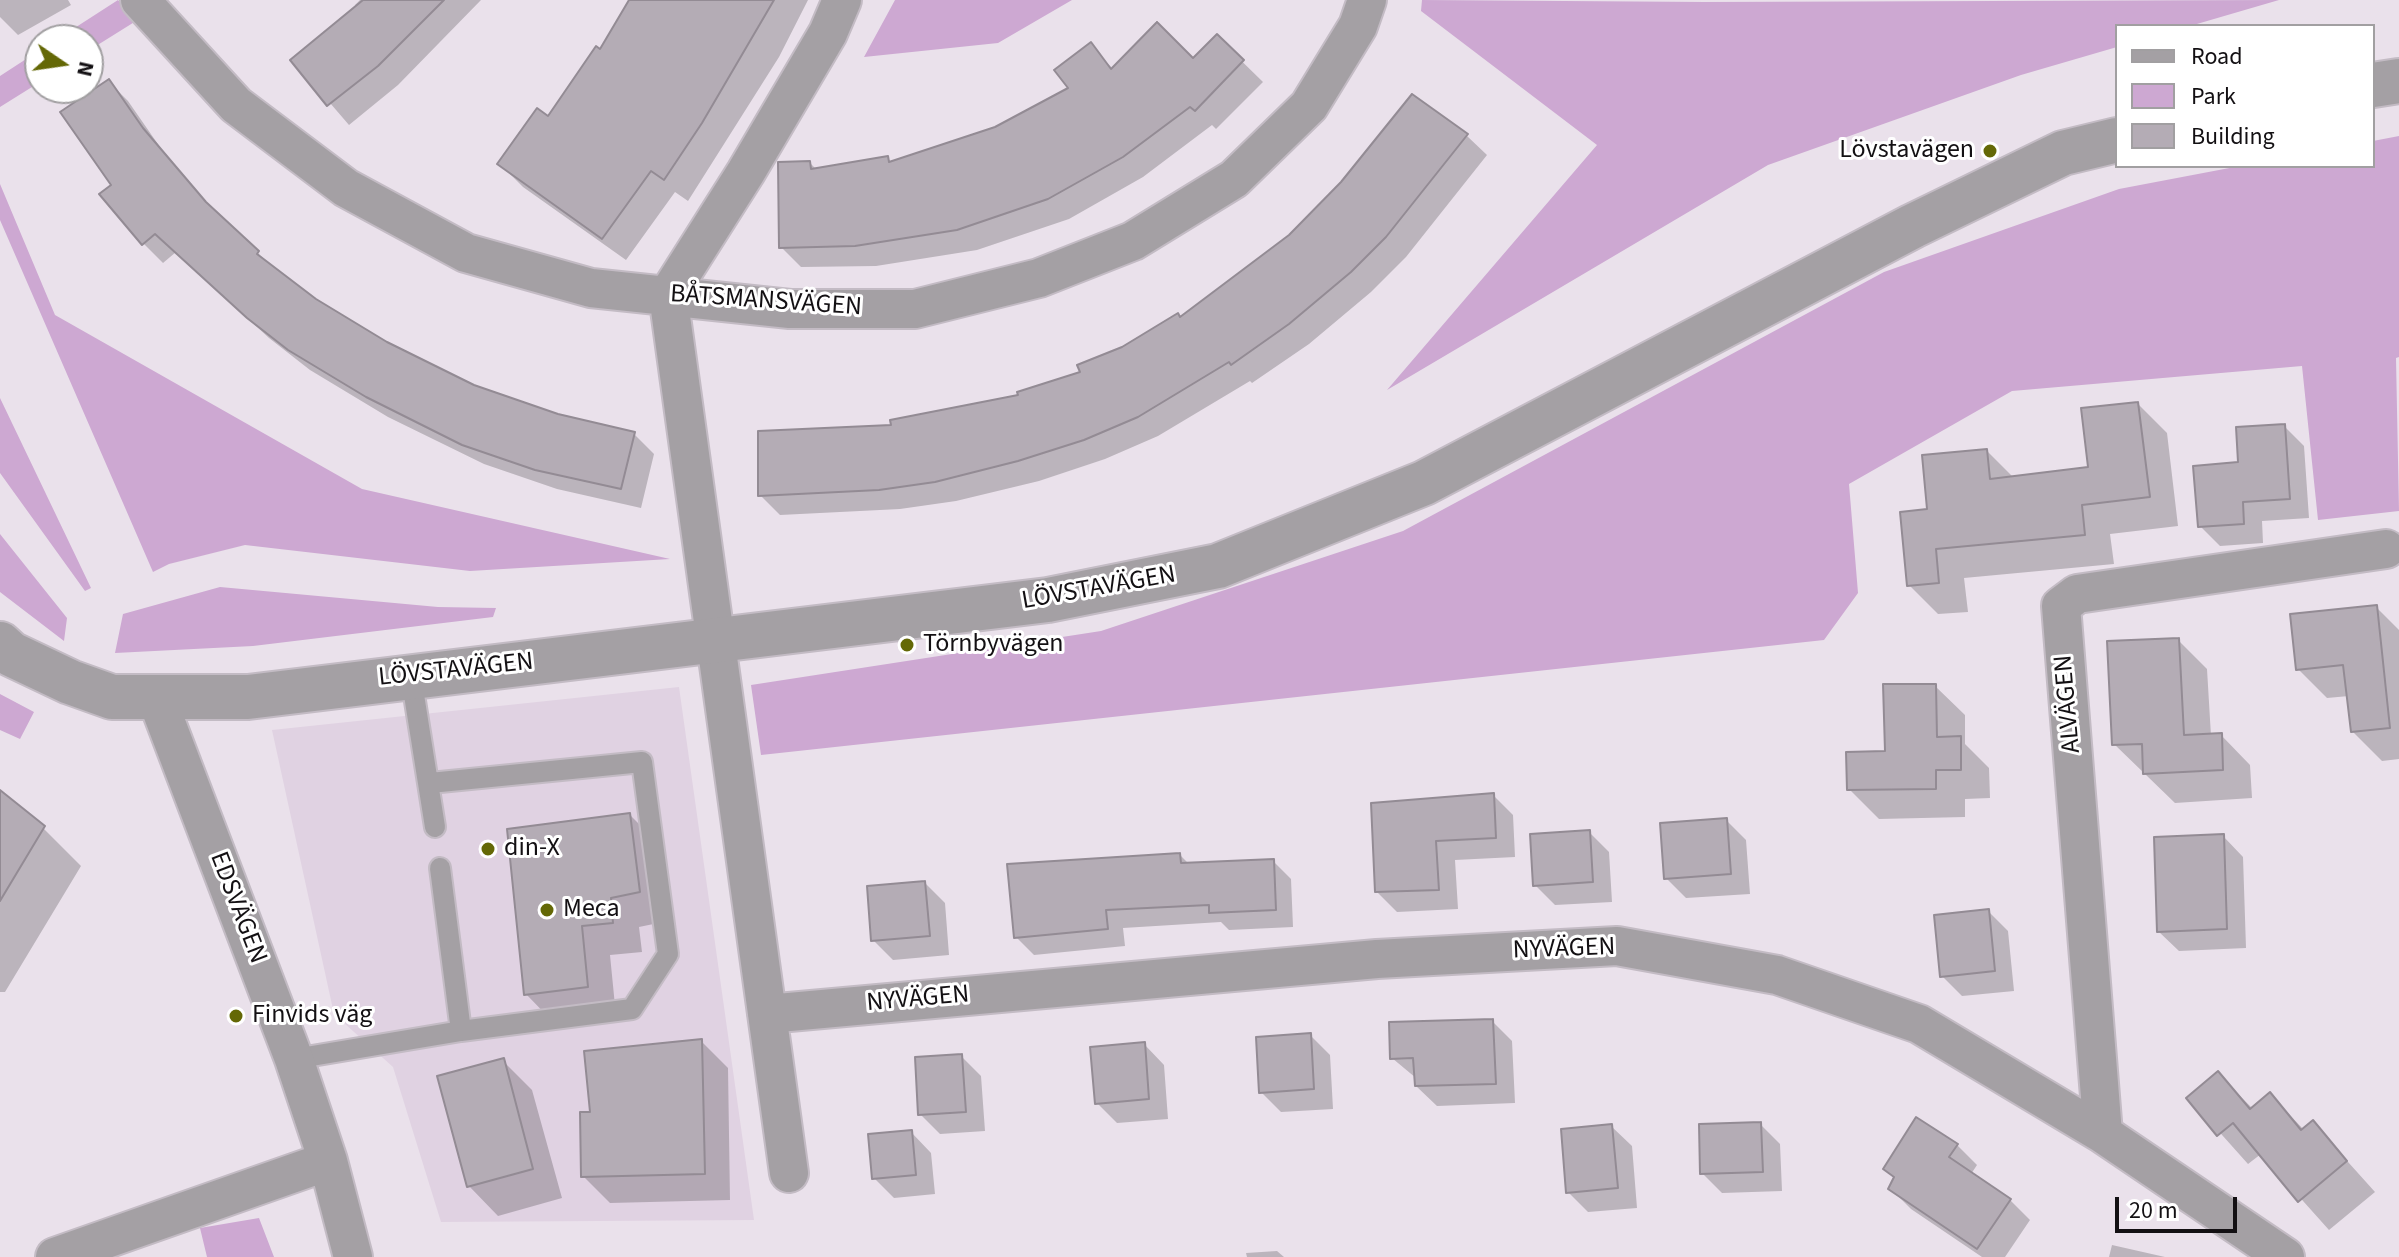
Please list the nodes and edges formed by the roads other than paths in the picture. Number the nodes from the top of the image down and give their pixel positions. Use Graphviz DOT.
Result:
graph roads {
  1 [pos="140,0"];
  2 [pos="842,0"];
  3 [pos="1367,0"];
  4 [pos="2399,81"];
  5 [pos="2375,85"];
  6 [pos="2115,140"];
  7 [pos="668,295"];
  8 [pos="2386,549"];
  9 [pos="715,643"];
  10 [pos="0,644"];
  11 [pos="411,676"];
  12 [pos="157,699"];
  13 [pos="430,783"];
  14 [pos="435,827"];
  15 [pos="440,868"];
  16 [pos="767,1014"];
  17 [pos="461,1031"];
  18 [pos="294,1059"];
  19 [pos="2103,1134"];
  20 [pos="328,1161"];
  21 [pos="789,1173"];
  22 [pos="55,1257"];
  23 [pos="353,1257"];
  24 [pos="2285,1257"];
  1 -- 7 [label="street, BÅTSMANSVÄGEN"];
  2 -- 7 [label="street"];
  3 -- 7 [label="street, BÅTSMANSVÄGEN"];
  4 -- 5 [label="street"];
  6 -- 9 [label="street, LÖVSTAVÄGEN"];
  7 -- 9 [label="street"];
  8 -- 19 [label="street, ALVÄGEN"];
  9 -- 11 [label="street, LÖVSTAVÄGEN"];
  9 -- 16 [label="street"];
  10 -- 12 [label="street, LÖVSTAVÄGEN"];
  11 -- 12 [label="street, LÖVSTAVÄGEN"];
  11 -- 13 [label="lane"];
  12 -- 18 [label="street, EDSVÄGEN"];
  13 -- 14 [label="lane"];
  13 -- 17 [label="lane"];
  15 -- 17 [label="lane"];
  16 -- 19 [label="street, NYVÄGEN"];
  16 -- 21 [label="street"];
  17 -- 18 [label="lane"];
  18 -- 20 [label="street, EDSVÄGEN"];
  19 -- 24 [label="street, NYVÄGEN"];
  20 -- 22 [label="street"];
  20 -- 23 [label="street, EDSVÄGEN"];
}
